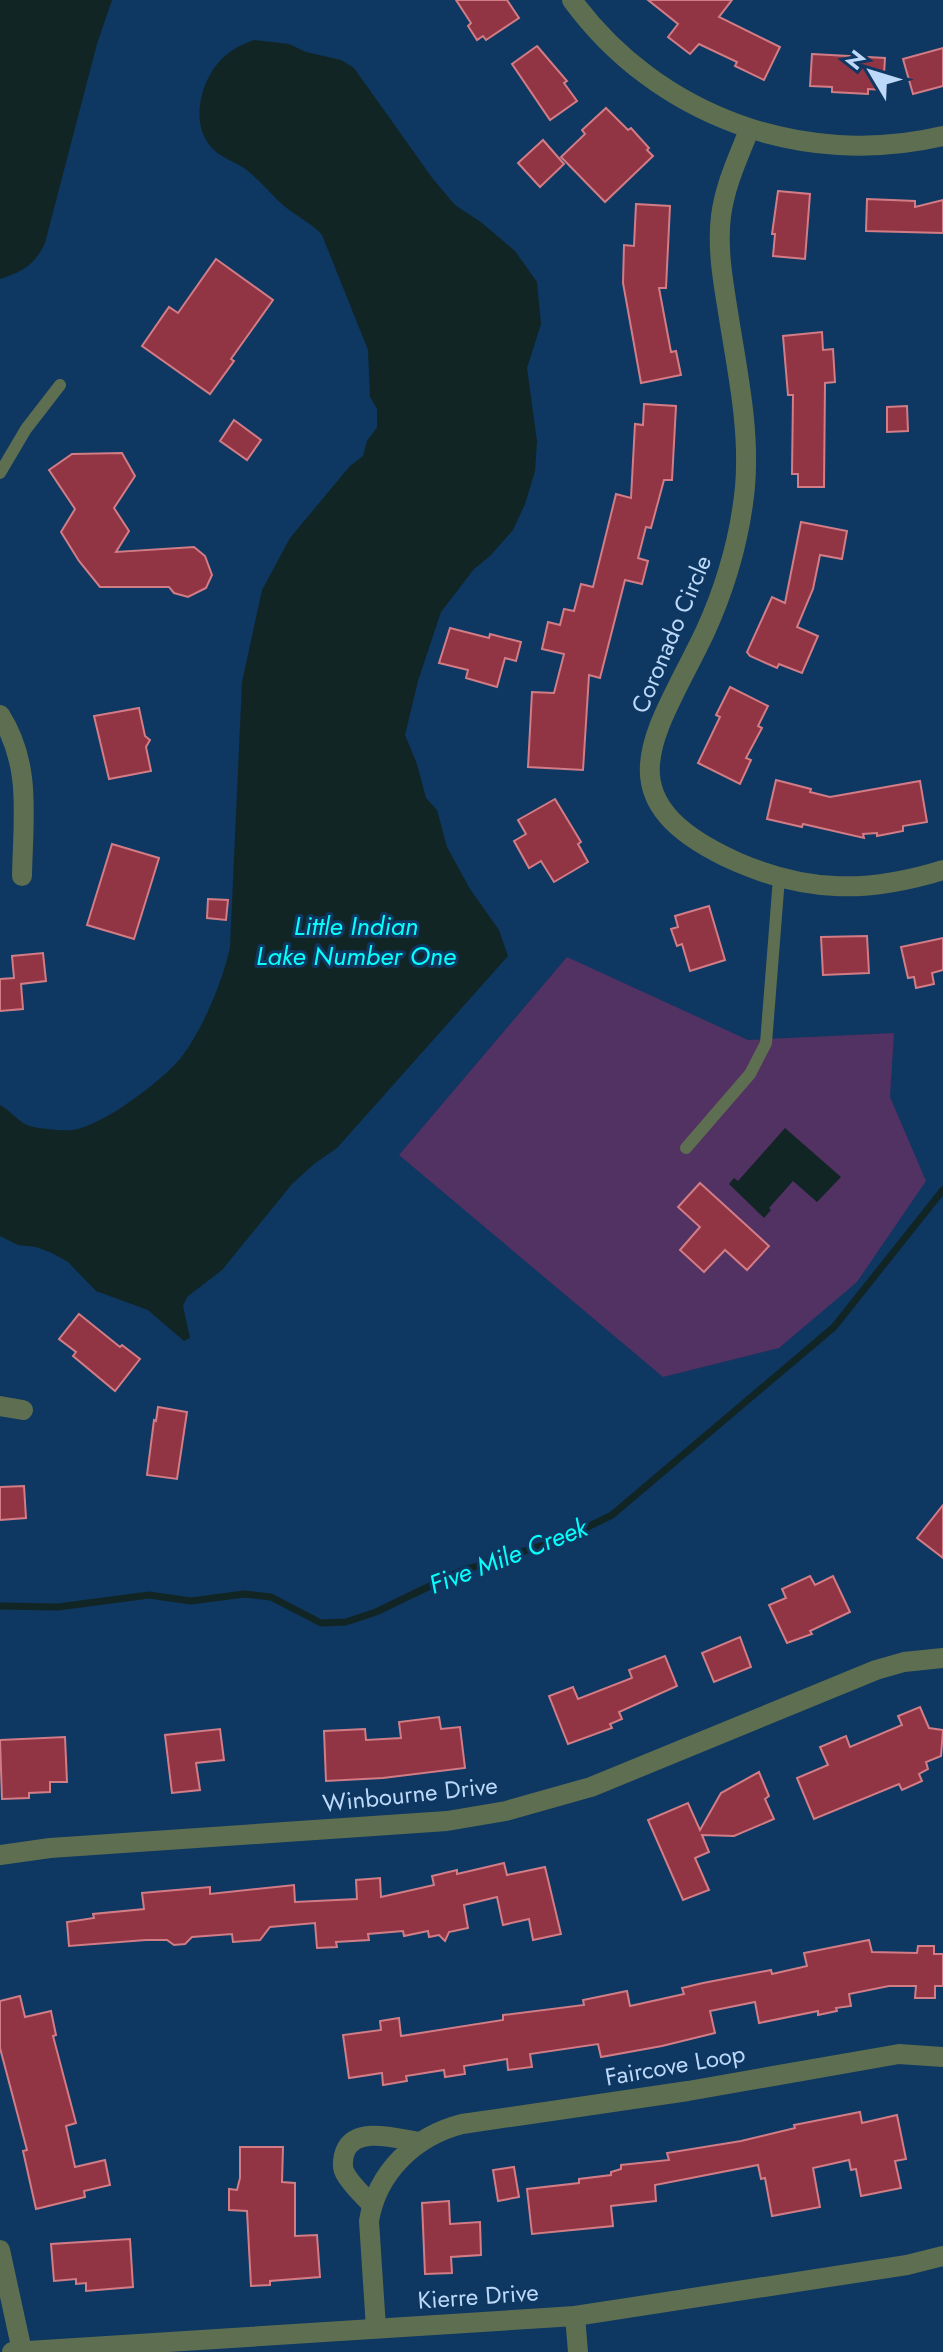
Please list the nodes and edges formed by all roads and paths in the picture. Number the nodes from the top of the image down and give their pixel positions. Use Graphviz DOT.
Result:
graph roads {
  1 [pos="572,0"];
  2 [pos="749,130"];
  3 [pos="943,136"];
  4 [pos="60,385"];
  5 [pos="0,473"];
  6 [pos="0,715"];
  7 [pos="943,870"];
  8 [pos="22,876"];
  9 [pos="779,878"];
  10 [pos="686,1148"];
  11 [pos="0,1406"];
  12 [pos="23,1410"];
  13 [pos="943,1658"];
  14 [pos="0,1855"];
  15 [pos="943,2057"];
  16 [pos="419,2142"];
  17 [pos="372,2205"];
  18 [pos="0,2250"];
  19 [pos="943,2256"];
  20 [pos="575,2316"];
  21 [pos="376,2328"];
  22 [pos="254,2344"];
  23 [pos="17,2351"];
  24 [pos="578,2352"];
  1 -- 2 [label="street"];
  2 -- 3 [label="street"];
  2 -- 9 [label="street, Coronado Circle"];
  4 -- 5 [label="lane"];
  6 -- 8 [label="street"];
  7 -- 9 [label="street, Coronado Circle"];
  9 -- 10 [label="lane"];
  11 -- 12 [label="street"];
  13 -- 14 [label="street, Winbourne Drive"];
  15 -- 16 [label="street, Faircove Loop"];
  16 -- 17 [label="street, Faircove Loop"];
  16 -- 17 [label="street"];
  17 -- 21 [label="street, Faircove Loop"];
  18 -- 23 [label="street"];
  19 -- 20 [label="street, Kierre Drive"];
  20 -- 21 [label="street, Kierre Drive"];
  20 -- 24 [label="street"];
  21 -- 22 [label="street, Kierre Drive"];
  22 -- 23 [label="street, Kierre Drive"];
}
